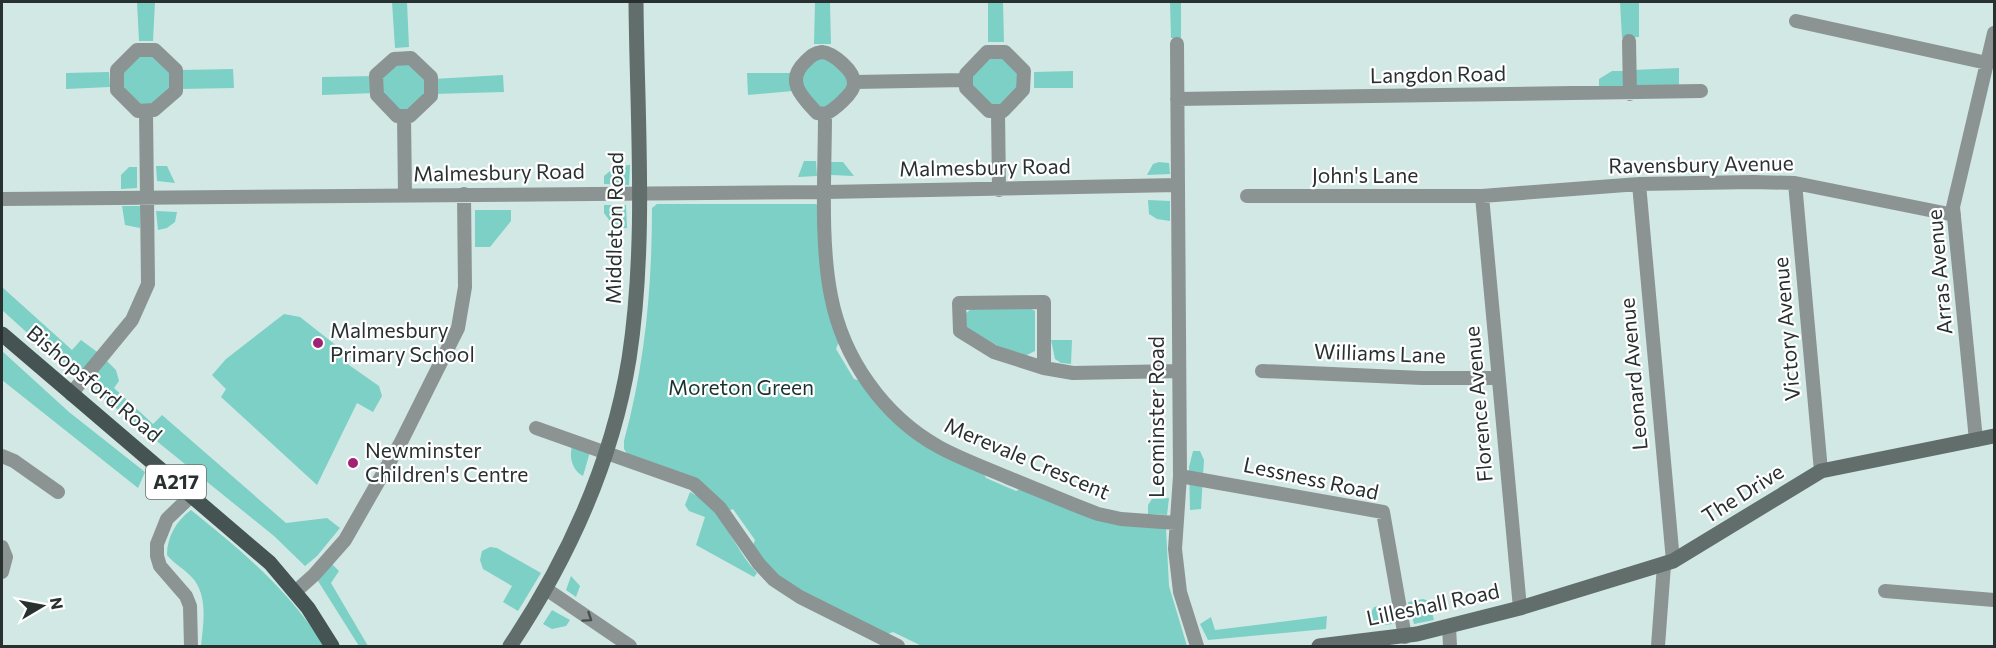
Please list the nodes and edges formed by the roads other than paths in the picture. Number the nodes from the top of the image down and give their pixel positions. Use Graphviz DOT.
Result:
graph roads {
  1 [pos="636,2"];
  2 [pos="1796,21"];
  3 [pos="1995,33"];
  4 [pos="1629,41"];
  5 [pos="1177,44"];
  6 [pos="1987,63"];
  7 [pos="964,80"];
  8 [pos="855,82"];
  9 [pos="1701,91"];
  10 [pos="1630,94"];
  11 [pos="1177,99"];
  12 [pos="146,111"];
  13 [pos="998,112"];
  14 [pos="825,114"];
  15 [pos="404,116"];
  16 [pos="1795,183"];
  17 [pos="1639,184"];
  18 [pos="1177,185"];
  19 [pos="999,189"];
  20 [pos="638,192"];
  21 [pos="826,192"];
  22 [pos="464,194"];
  23 [pos="405,195"];
  24 [pos="1247,196"];
  25 [pos="1482,196"];
  26 [pos="2,199"];
  27 [pos="148,199"];
  28 [pos="1954,215"];
  29 [pos="2,334"];
  30 [pos="1044,369"];
  31 [pos="1262,371"];
  32 [pos="1179,372"];
  33 [pos="1497,378"];
  34 [pos="71,394"];
  35 [pos="536,428"];
  36 [pos="1995,436"];
  37 [pos="1976,440"];
  38 [pos="607,452"];
  39 [pos="2,456"];
  40 [pos="1821,471"];
  41 [pos="1180,476"];
  42 [pos="58,492"];
  43 [pos="191,496"];
  44 [pos="1176,523"];
  45 [pos="2,547"];
  46 [pos="1668,563"];
  47 [pos="2,572"];
  48 [pos="546,589"];
  49 [pos="1885,591"];
  50 [pos="295,592"];
  51 [pos="1995,600"];
  52 [pos="1520,608"];
  53 [pos="1449,626"];
  54 [pos="1405,637"];
  55 [pos="191,646"];
  56 [pos="332,646"];
  57 [pos="510,646"];
  58 [pos="630,646"];
  59 [pos="898,646"];
  60 [pos="1197,646"];
  61 [pos="1319,646"];
  62 [pos="1450,646"];
  63 [pos="1658,646"];
  1 -- 20 [label="street, Middleton Road"];
  2 -- 6 [label="street"];
  3 -- 6 [label="street, Arras Avenue"];
  4 -- 10 [label="street"];
  5 -- 11 [label="street, Leominster Road"];
  6 -- 28 [label="street, Arras Avenue"];
  7 -- 8 [label="street"];
  7 -- 13 [label="street"];
  7 -- 13 [label="street"];
  8 -- 14 [label="street"];
  8 -- 14 [label="street"];
  9 -- 10 [label="street, Langdon Road"];
  10 -- 11 [label="street, Langdon Road"];
  11 -- 18 [label="street, Leominster Road"];
  12 -- 12 [label="street"];
  12 -- 27 [label="street"];
  13 -- 19 [label="street"];
  14 -- 21 [label="street, Merevale Crescent"];
  15 -- 15 [label="street"];
  15 -- 23 [label="street"];
  16 -- 17 [label="street, Ravensbury Avenue"];
  16 -- 28 [label="street, Ravensbury Avenue"];
  16 -- 40 [label="street, Victory Avenue"];
  17 -- 25 [label="street, Ravensbury Avenue"];
  17 -- 46 [label="street, Leonard Avenue"];
  18 -- 19 [label="street, Malmesbury Road"];
  18 -- 32 [label="street, Leominster Road"];
  19 -- 21 [label="street, Malmesbury Road"];
  20 -- 21 [label="street, Malmesbury Road"];
  20 -- 22 [label="street, Malmesbury Road"];
  20 -- 38 [label="street, Middleton Road"];
  21 -- 44 [label="street, Merevale Crescent"];
  22 -- 23 [label="street, Malmesbury Road"];
  22 -- 50 [label="street"];
  23 -- 27 [label="street, Malmesbury Road"];
  24 -- 25 [label="street, John's Lane"];
  25 -- 33 [label="street, Florence Avenue"];
  26 -- 27 [label="street, Malmesbury Road"];
  27 -- 34 [label="street"];
  28 -- 37 [label="street, Arras Avenue"];
  29 -- 34 [label="main road, Bishopsford Road / A217"];
  30 -- 30 [label="street"];
  30 -- 32 [label="street"];
  31 -- 33 [label="street, Williams Lane"];
  32 -- 41 [label="street, Leominster Road"];
  33 -- 52 [label="street, Florence Avenue"];
  34 -- 43 [label="main road, Bishopsford Road / A217"];
  35 -- 38 [label="street"];
  36 -- 37 [label="street, The Drive"];
  37 -- 40 [label="street, The Drive"];
  38 -- 48 [label="street, Middleton Road"];
  38 -- 59 [label="street"];
  39 -- 42 [label="street"];
  40 -- 46 [label="street, The Drive"];
  41 -- 44 [label="street, Leominster Road"];
  41 -- 54 [label="street, Lessness Road"];
  43 -- 50 [label="main road, Bishopsford Road / A217"];
  43 -- 55 [label="street"];
  44 -- 60 [label="street, Leominster Road"];
  45 -- 47 [label="street"];
  46 -- 52 [label="street, The Drive"];
  46 -- 63 [label="street, Leonard Avenue"];
  48 -- 57 [label="street, Middleton Road"];
  48 -- 58 [label="street, one-way"];
  49 -- 51 [label="street"];
  50 -- 56 [label="main road, Bishopsford Road / A217"];
  52 -- 53 [label="street, Lilleshall Road"];
  53 -- 54 [label="street, Lilleshall Road"];
  53 -- 62 [label="street"];
  54 -- 61 [label="street, Lilleshall Road"];
}
